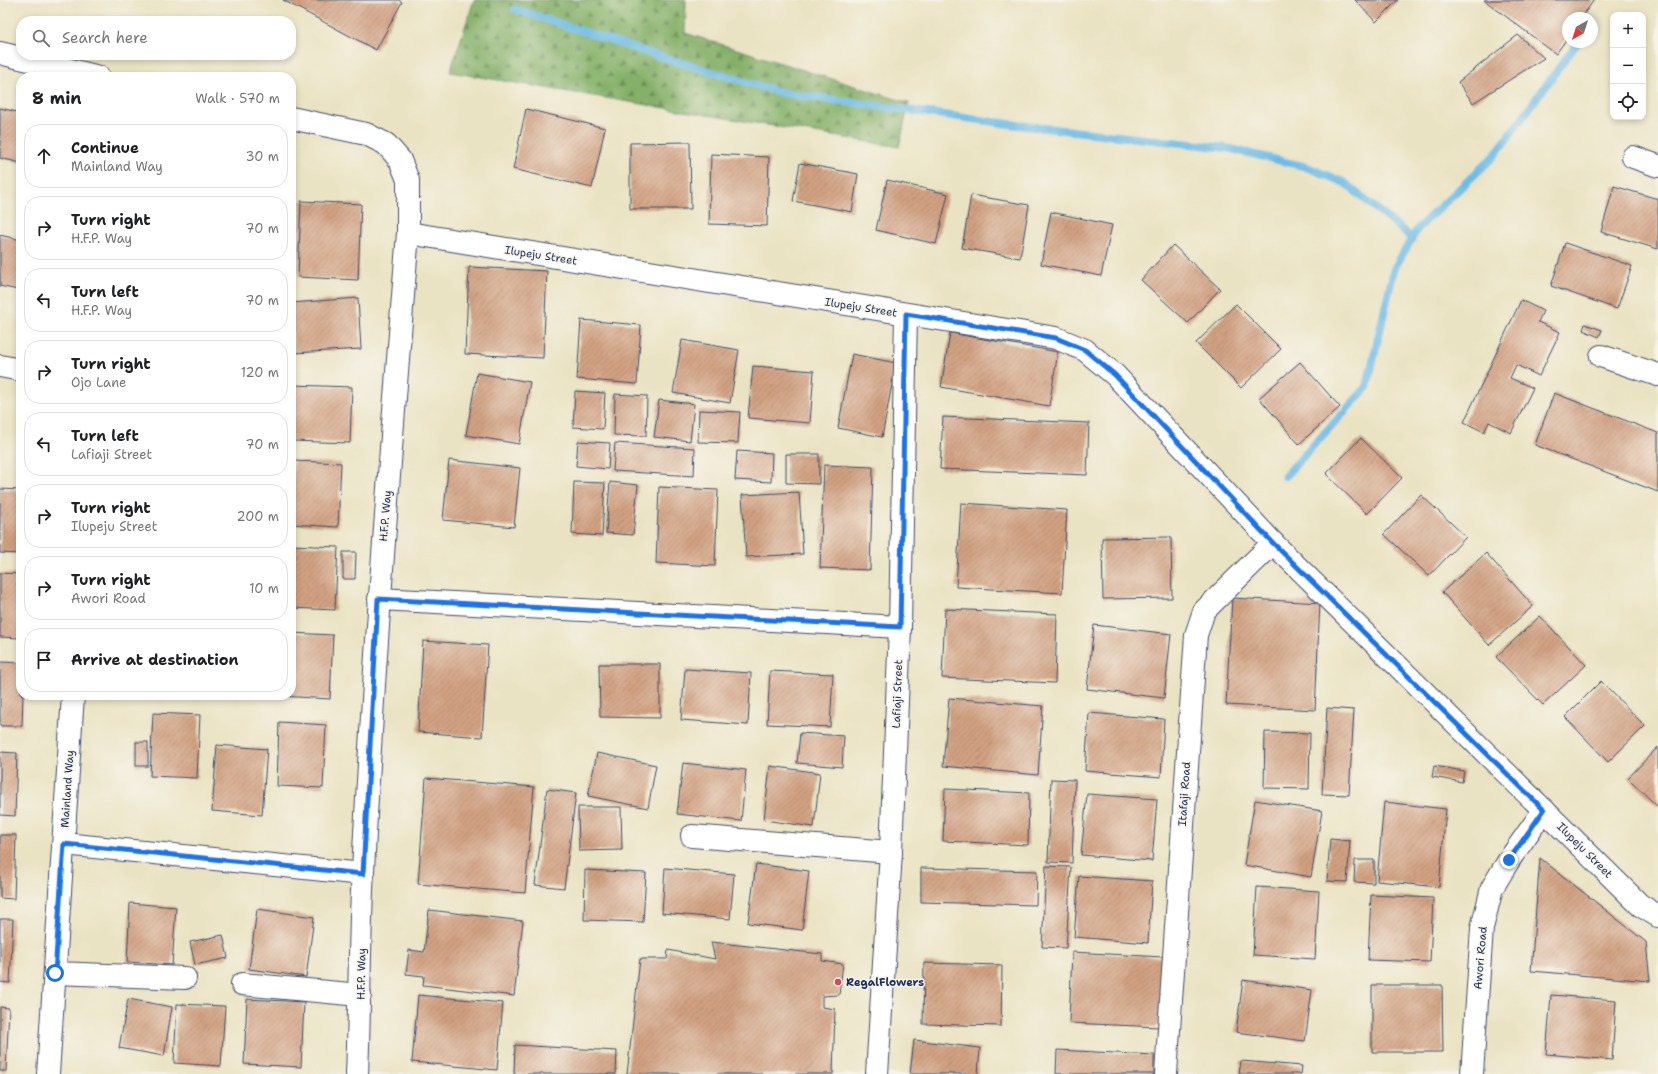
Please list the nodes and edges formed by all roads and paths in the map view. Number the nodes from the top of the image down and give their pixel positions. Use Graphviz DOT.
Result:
graph roads {
  1 [pos="0,53"];
  2 [pos="16,57"];
  3 [pos="29,60"];
  4 [pos="79,72"];
  5 [pos="296,119"];
  6 [pos="1633,157"];
  7 [pos="1658,166"];
  8 [pos="408,233"];
  9 [pos="906,314"];
  10 [pos="1601,356"];
  11 [pos="0,366"];
  12 [pos="16,369"];
  13 [pos="1658,375"];
  14 [pos="1273,543"];
  15 [pos="378,599"];
  16 [pos="900,627"];
  17 [pos="73,700"];
  18 [pos="1544,810"];
  19 [pos="692,836"];
  20 [pos="64,844"];
  21 [pos="891,852"];
  22 [pos="363,874"];
  23 [pos="1658,916"];
  24 [pos="55,973"];
  25 [pos="185,978"];
  26 [pos="242,984"];
  27 [pos="360,995"];
  28 [pos="48,1074"];
  29 [pos="357,1074"];
  30 [pos="877,1074"];
  31 [pos="1166,1074"];
  32 [pos="1472,1074"];
  1 -- 2 [label="street"];
  3 -- 4 [label="street"];
  5 -- 8 [label="street, H.F.P. Way"];
  6 -- 7 [label="street"];
  8 -- 9 [label="street, Ilupeju Street"];
  8 -- 15 [label="street, H.F.P. Way"];
  9 -- 14 [label="street, Ilupeju Street"];
  9 -- 16 [label="street, Lafiaji Street"];
  10 -- 13 [label="street"];
  11 -- 12 [label="street"];
  14 -- 18 [label="street, Ilupeju Street"];
  14 -- 31 [label="street, Itafaji Road"];
  15 -- 16 [label="street"];
  15 -- 22 [label="street, H.F.P. Way"];
  16 -- 21 [label="street, Lafiaji Street"];
  17 -- 20 [label="street, Mainland Way"];
  18 -- 23 [label="street, Ilupeju Street"];
  18 -- 32 [label="street, Awori Road"];
  19 -- 21 [label="street"];
  20 -- 22 [label="street"];
  20 -- 24 [label="street, Mainland Way"];
  21 -- 30 [label="street, Lafiaji Street"];
  22 -- 27 [label="street, H.F.P. Way"];
  24 -- 25 [label="street"];
  24 -- 28 [label="street, Mainland Way"];
  26 -- 27 [label="street"];
  27 -- 29 [label="street, H.F.P. Way"];
}
